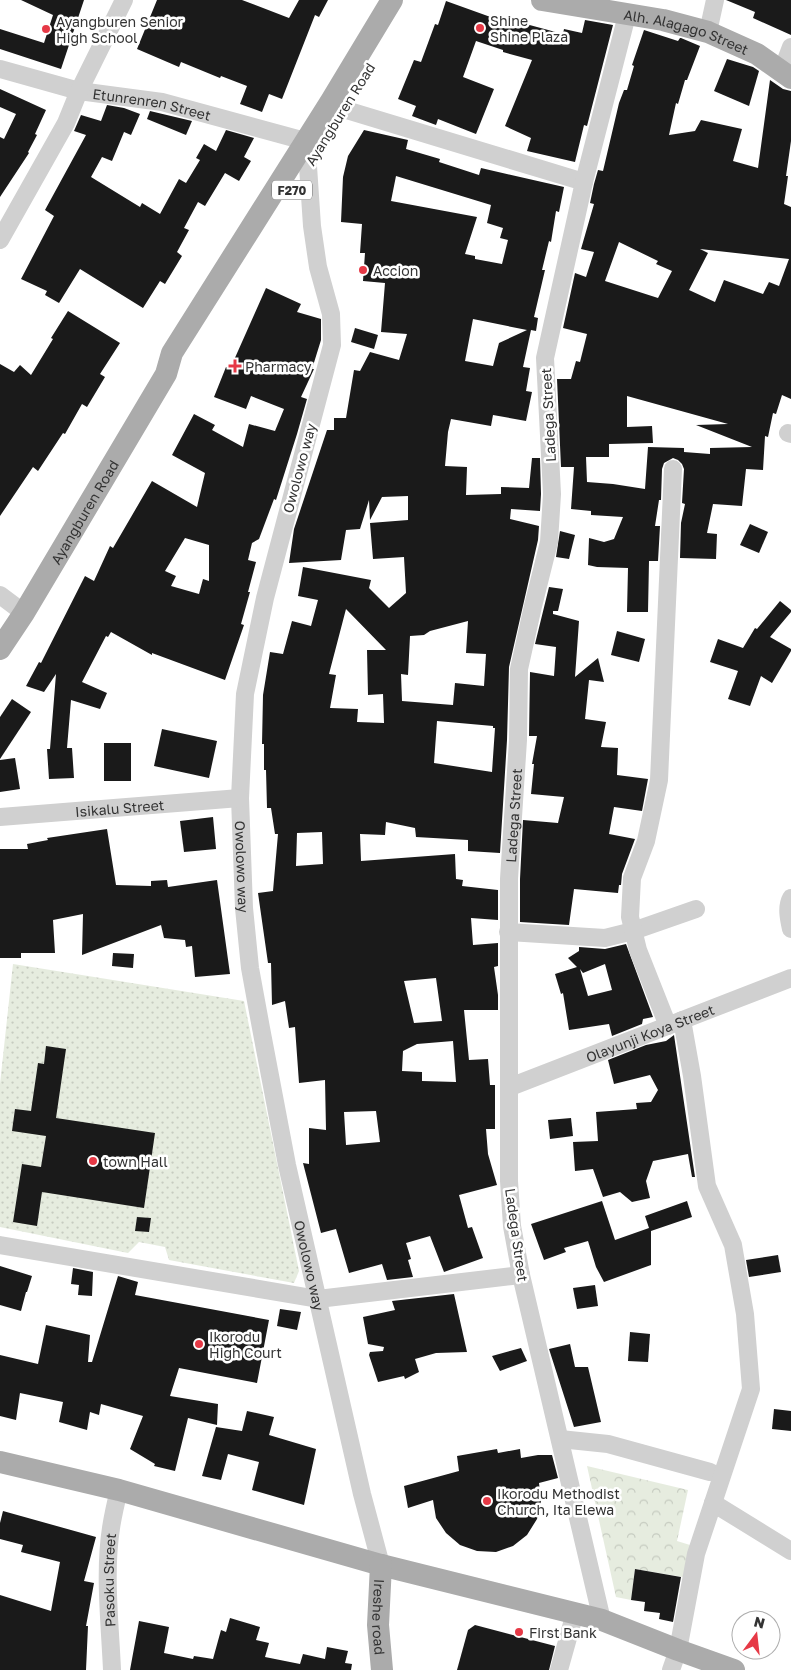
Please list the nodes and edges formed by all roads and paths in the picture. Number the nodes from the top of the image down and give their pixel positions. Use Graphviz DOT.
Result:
graph roads {
  1 [pos="124,0"];
  2 [pos="392,0"];
  3 [pos="409,0"];
  4 [pos="542,0"];
  5 [pos="716,0"];
  6 [pos="627,15"];
  7 [pos="708,32"];
  8 [pos="791,46"];
  9 [pos="0,69"];
  10 [pos="787,74"];
  11 [pos="79,91"];
  12 [pos="343,109"];
  13 [pos="305,141"];
  14 [pos="308,166"];
  15 [pos="584,182"];
  16 [pos="0,240"];
  17 [pos="166,374"];
  18 [pos="673,469"];
  19 [pos="0,595"];
  20 [pos="24,612"];
  21 [pos="0,649"];
  22 [pos="240,798"];
  23 [pos="0,817"];
  24 [pos="791,898"];
  25 [pos="696,908"];
  26 [pos="791,929"];
  27 [pos="633,931"];
  28 [pos="508,932"];
  29 [pos="791,978"];
  30 [pos="675,1023"];
  31 [pos="510,1087"];
  32 [pos="0,1244"];
  33 [pos="521,1275"];
  34 [pos="318,1299"];
  35 [pos="560,1438"];
  36 [pos="0,1462"];
  37 [pos="710,1472"];
  38 [pos="119,1490"];
  39 [pos="713,1503"];
  40 [pos="791,1551"];
  41 [pos="381,1565"];
  42 [pos="575,1613"];
  43 [pos="602,1620"];
  44 [pos="674,1660"];
  45 [pos="112,1670"];
  46 [pos="382,1670"];
  47 [pos="559,1670"];
  48 [pos="734,1670"];
  1 -- 11 [label="street"];
  2 -- 13 [label="main road, Ayangburen Road / F270"];
  3 -- 12 [label="main road, Ayangburen Road / F270"];
  4 -- 6 [label="main road, Alh. Alagago Street"];
  5 -- 7 [label="street"];
  6 -- 7 [label="main road, Alh. Alagago Street"];
  6 -- 15 [label="street, Ladega Street"];
  7 -- 10 [label="main road, Alh. Alagago Street"];
  8 -- 10 [label="street"];
  9 -- 11 [label="street, Etunrenren Street"];
  11 -- 13 [label="street, Etunrenren Street"];
  11 -- 16 [label="street"];
  12 -- 14 [label="main road, Ayangburen Road / F270"];
  12 -- 15 [label="street"];
  13 -- 17 [label="main road, Ayangburen Road / F270"];
  14 -- 17 [label="main road, Ayangburen Road / F270"];
  14 -- 22 [label="street, Owolowo way"];
  15 -- 28 [label="street, Ladega Street"];
  17 -- 20 [label="main road, Ayangburen Road / F270"];
  18 -- 27 [label="street"];
  19 -- 20 [label="street"];
  20 -- 21 [label="main road, Ayangburen Road / F270"];
  22 -- 23 [label="street, Isikalu Street"];
  22 -- 34 [label="street, Owolowo way"];
  24 -- 26 [label="street"];
  25 -- 27 [label="street"];
  27 -- 28 [label="street"];
  27 -- 30 [label="street"];
  28 -- 31 [label="street, Ladega Street"];
  29 -- 30 [label="street, Olayunji Koya Street"];
  30 -- 31 [label="street, Olayunji Koya Street"];
  30 -- 39 [label="street"];
  31 -- 33 [label="street, Ladega Street"];
  32 -- 34 [label="street"];
  33 -- 34 [label="street"];
  33 -- 35 [label="street, Ladega Street"];
  34 -- 41 [label="street, Owolowo way"];
  35 -- 37 [label="street"];
  35 -- 43 [label="street, Ladega Street"];
  36 -- 38 [label="main road"];
  38 -- 41 [label="main road"];
  38 -- 45 [label="street, Pasoku Street"];
  39 -- 40 [label="street"];
  39 -- 44 [label="street"];
  41 -- 42 [label="main road"];
  41 -- 46 [label="main road, Ireshe road"];
  42 -- 43 [label="main road"];
  42 -- 47 [label="street"];
  43 -- 44 [label="main road"];
  44 -- 48 [label="main road"];
}
